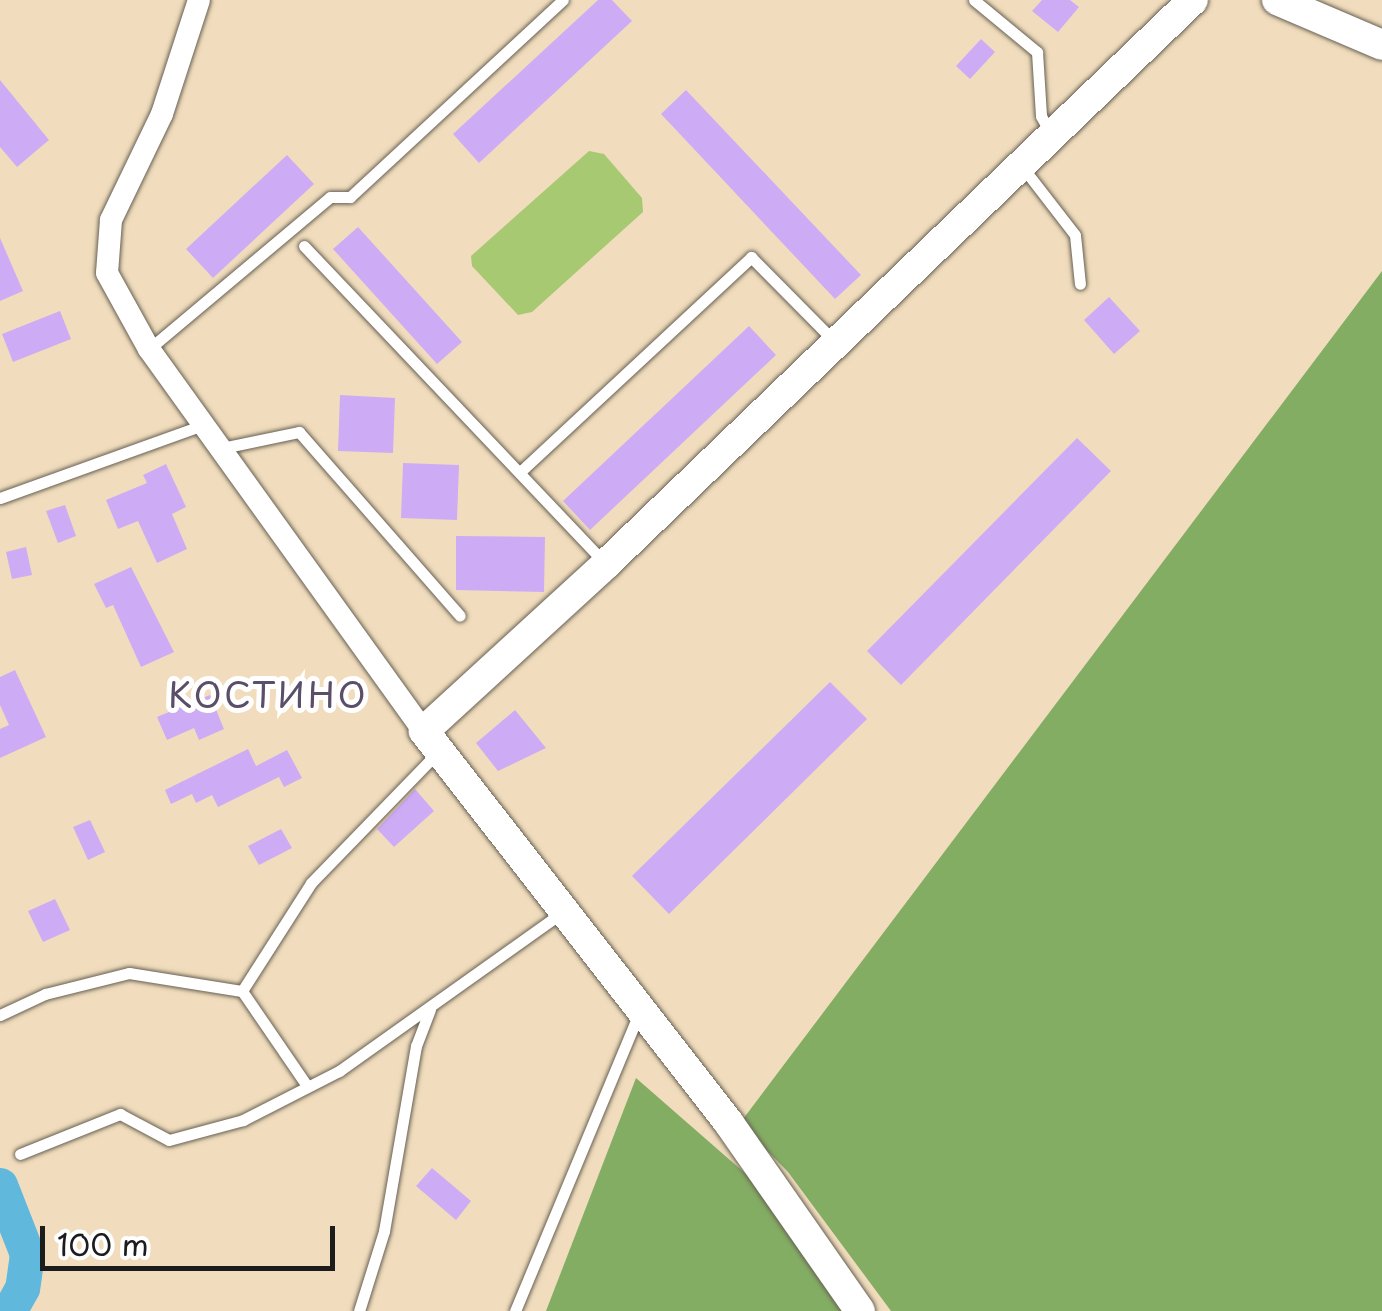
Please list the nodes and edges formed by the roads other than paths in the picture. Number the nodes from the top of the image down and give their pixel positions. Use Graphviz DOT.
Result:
graph roads {
  1 [pos="199,0"];
  2 [pos="563,0"];
  3 [pos="974,0"];
  4 [pos="1193,0"];
  5 [pos="1277,0"];
  6 [pos="1382,46"];
  7 [pos="1052,135"];
  8 [pos="1021,165"];
  9 [pos="304,246"];
  10 [pos="1080,284"];
  11 [pos="834,341"];
  12 [pos="149,349"];
  13 [pos="203,425"];
  14 [pos="222,448"];
  15 [pos="520,472"];
  16 [pos="0,498"];
  17 [pos="606,564"];
  18 [pos="460,616"];
  19 [pos="431,741"];
  20 [pos="561,913"];
  21 [pos="242,991"];
  22 [pos="430,1010"];
  23 [pos="640,1011"];
  24 [pos="0,1015"];
  25 [pos="307,1086"];
  26 [pos="20,1154"];
  27 [pos="359,1311"];
  28 [pos="515,1311"];
  29 [pos="860,1311"];
  1 -- 12 [label="street"];
  2 -- 12 [label="lane"];
  3 -- 7 [label="lane"];
  4 -- 7 [label="street"];
  5 -- 6 [label="street"];
  7 -- 8 [label="street"];
  8 -- 10 [label="lane"];
  8 -- 11 [label="street"];
  9 -- 15 [label="lane"];
  11 -- 15 [label="lane"];
  11 -- 17 [label="street"];
  12 -- 13 [label="street"];
  13 -- 14 [label="street"];
  13 -- 16 [label="lane"];
  14 -- 18 [label="lane"];
  14 -- 19 [label="street"];
  15 -- 17 [label="lane"];
  17 -- 19 [label="street"];
  19 -- 20 [label="street"];
  19 -- 21 [label="lane"];
  20 -- 22 [label="lane"];
  20 -- 23 [label="street"];
  21 -- 24 [label="lane"];
  21 -- 25 [label="lane"];
  22 -- 25 [label="lane"];
  22 -- 27 [label="lane"];
  23 -- 28 [label="lane"];
  23 -- 29 [label="street"];
  25 -- 26 [label="lane"];
}
